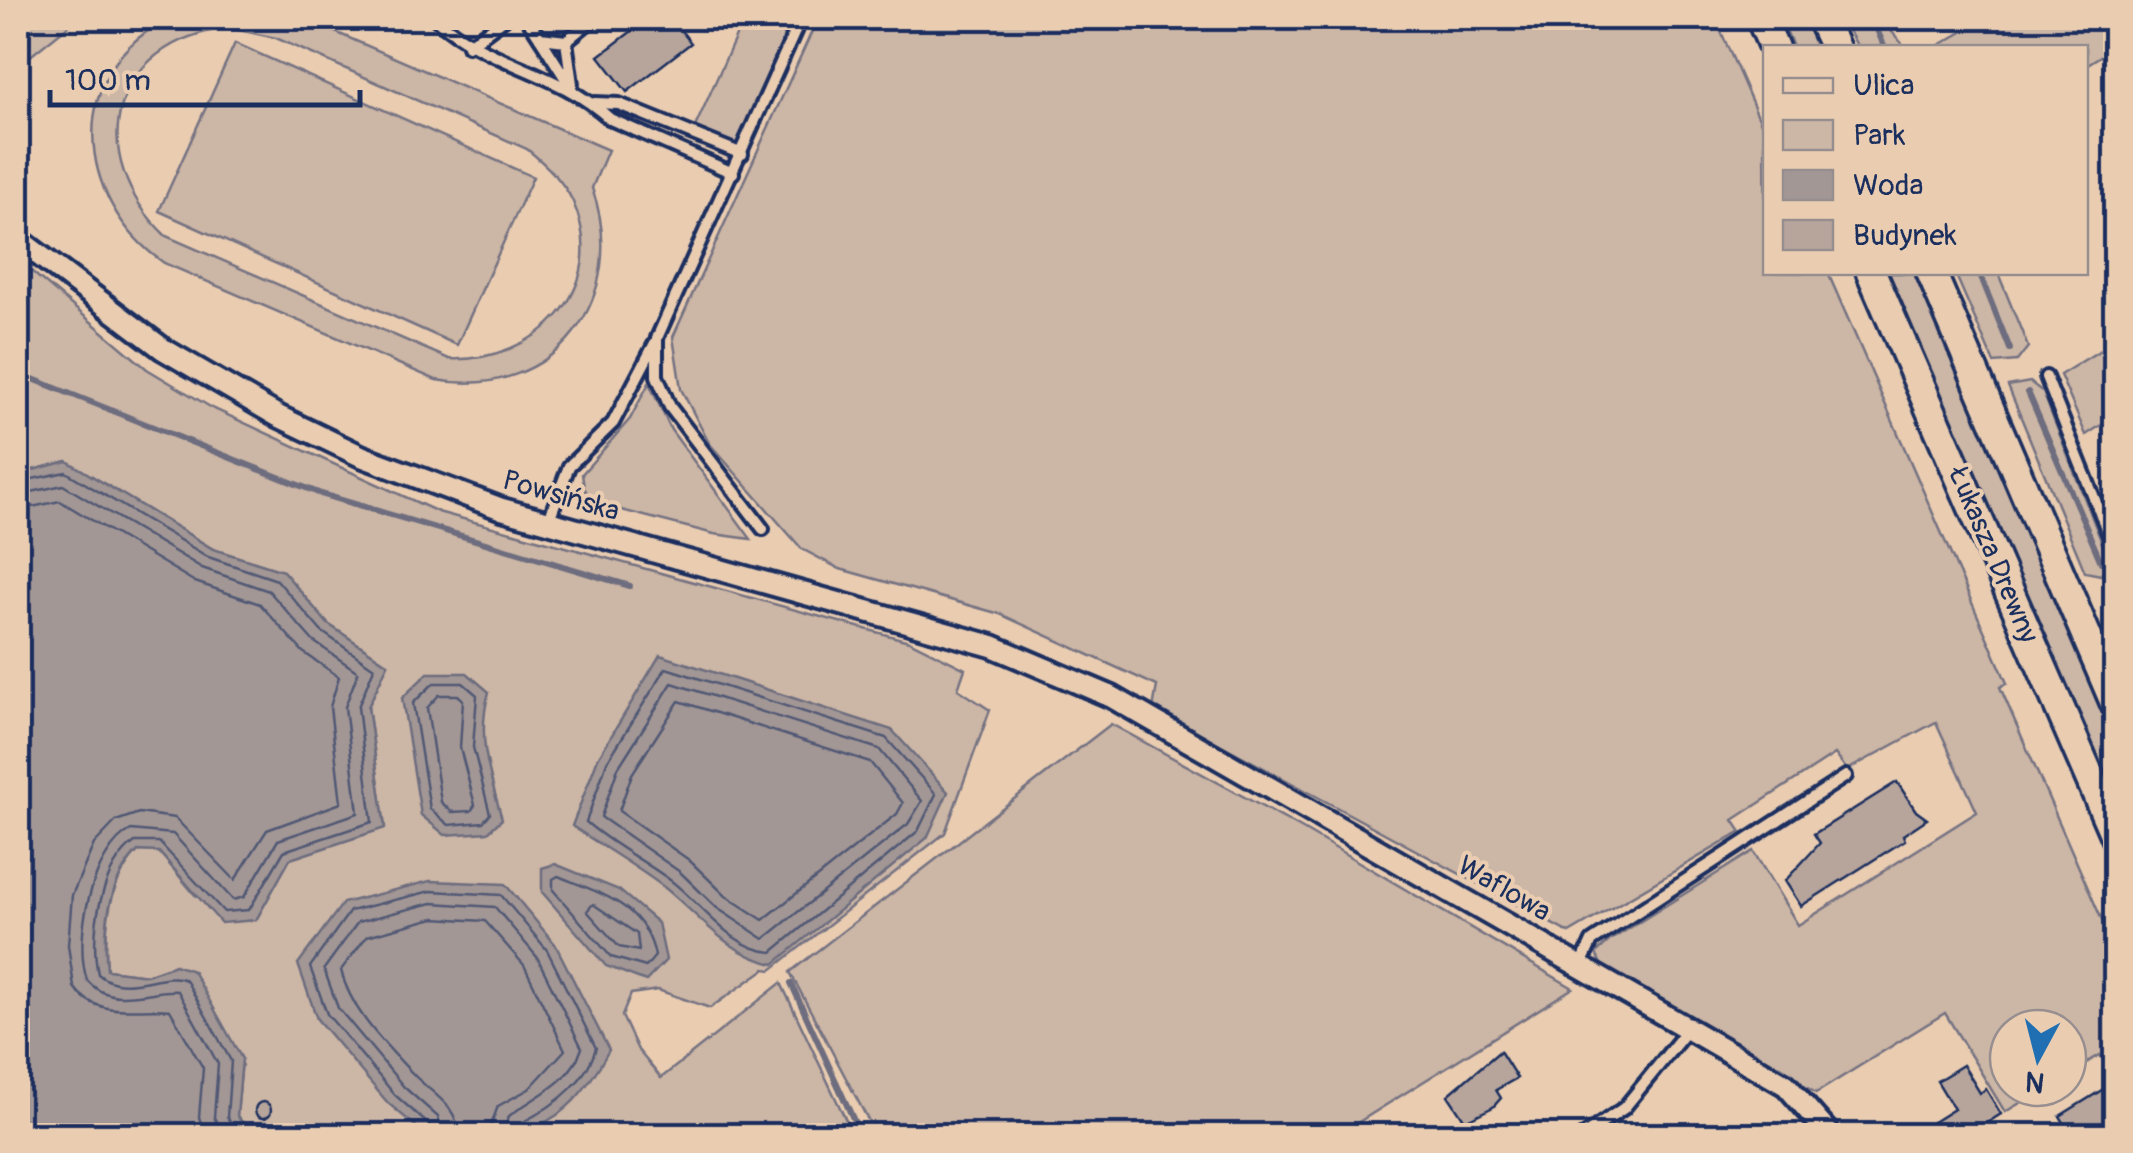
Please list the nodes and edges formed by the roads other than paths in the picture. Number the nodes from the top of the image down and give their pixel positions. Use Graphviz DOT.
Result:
graph roads {
  1 [pos="436,18"];
  2 [pos="505,18"];
  3 [pos="526,18"];
  4 [pos="594,18"];
  5 [pos="802,18"];
  6 [pos="1761,18"];
  7 [pos="1821,18"];
  8 [pos="540,38"];
  9 [pos="566,40"];
  10 [pos="1773,45"];
  11 [pos="1834,45"];
  12 [pos="468,46"];
  13 [pos="573,90"];
  14 [pos="596,102"];
  15 [pos="742,154"];
  16 [pos="734,173"];
  17 [pos="18,239"];
  18 [pos="1872,275"];
  19 [pos="1932,275"];
  20 [pos="657,338"];
  21 [pos="2046,378"];
  22 [pos="548,522"];
  23 [pos="763,529"];
  24 [pos="2116,553"];
  25 [pos="2116,706"];
  26 [pos="1134,709"];
  27 [pos="1846,776"];
  28 [pos="2116,838"];
  29 [pos="1580,965"];
  30 [pos="1689,1028"];
  31 [pos="1584,1136"];
  32 [pos="1831,1136"];
  1 -- 12 [label="lane"];
  2 -- 12 [label="lane"];
  3 -- 8 [label="lane"];
  4 -- 9 [label="lane"];
  5 -- 15 [label="lane"];
  6 -- 10 [label="main road"];
  7 -- 11 [label="main road"];
  8 -- 9 [label="lane"];
  8 -- 13 [label="lane"];
  9 -- 13 [label="lane"];
  12 -- 13 [label="lane"];
  13 -- 14 [label="lane"];
  14 -- 15 [label="lane"];
  14 -- 16 [label="lane"];
  15 -- 16 [label="lane"];
  16 -- 20 [label="lane"];
  17 -- 22 [label="street, Powsińska"];
  18 -- 28 [label="main road, Łukasza Drewny"];
  19 -- 25 [label="main road, Łukasza Drewny"];
  20 -- 22 [label="lane"];
  20 -- 23 [label="lane"];
  21 -- 24 [label="lane"];
  22 -- 26 [label="street, Powsińska"];
  26 -- 29 [label="street, Waflowa"];
  27 -- 29 [label="lane"];
  29 -- 30 [label="street, Waflowa"];
  30 -- 31 [label="lane"];
  30 -- 32 [label="street, Waflowa"];
}
